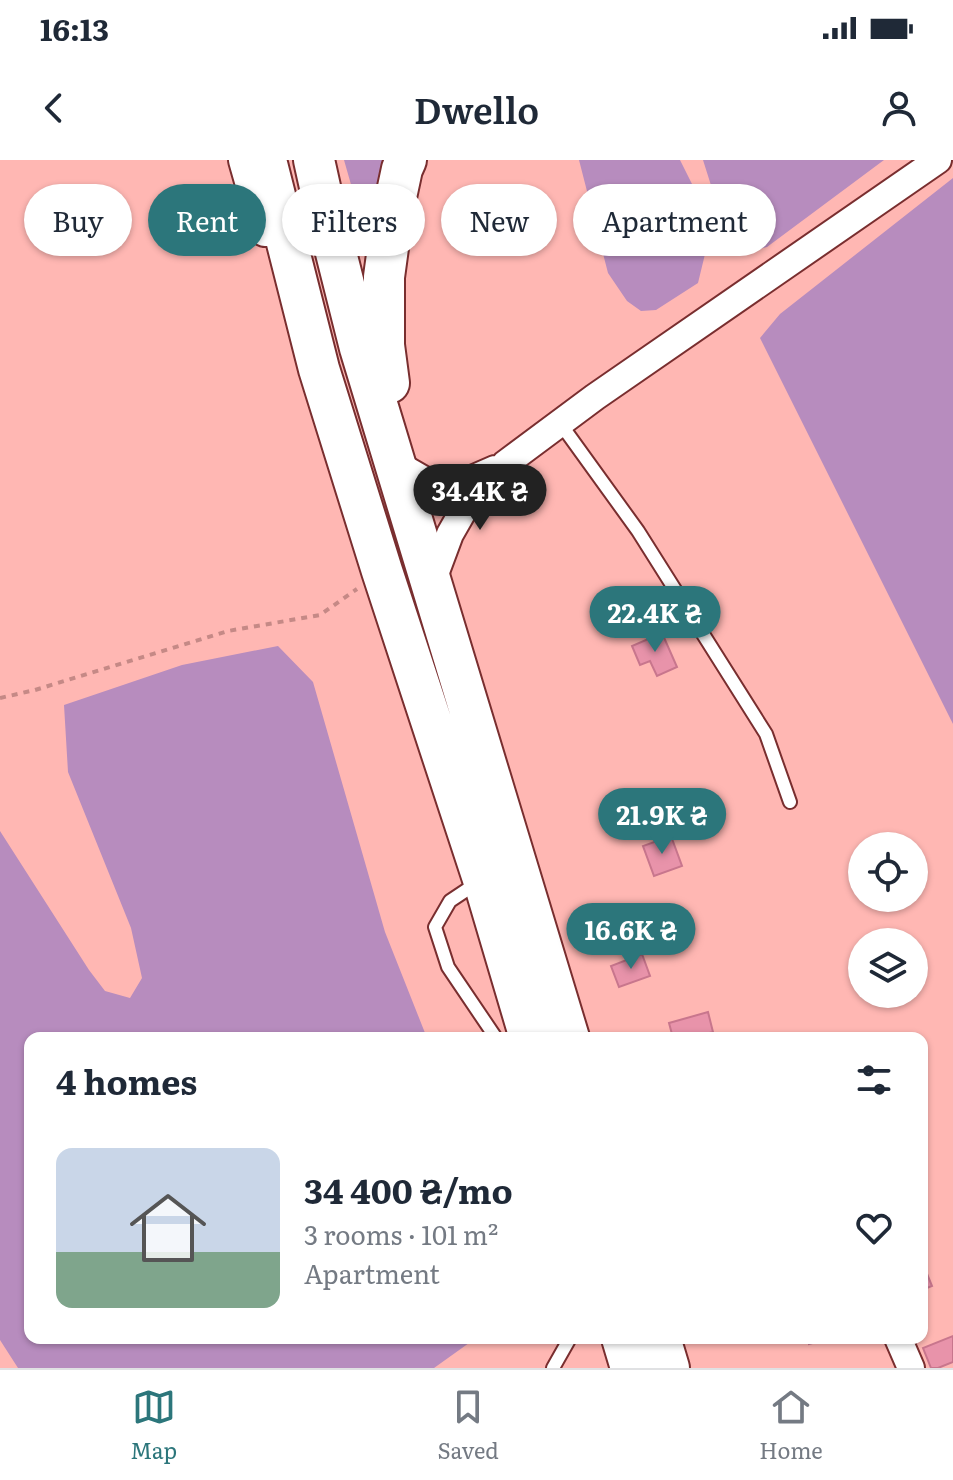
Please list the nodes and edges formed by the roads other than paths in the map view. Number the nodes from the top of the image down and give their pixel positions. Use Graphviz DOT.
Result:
graph roads {
  1 [pos="245,160"];
  2 [pos="266,160"];
  3 [pos="314,160"];
  4 [pos="406,160"];
  5 [pos="938,160"];
  6 [pos="319,369"];
  7 [pos="560,423"];
  8 [pos="505,464"];
  9 [pos="402,482"];
  10 [pos="431,585"];
  11 [pos="790,802"];
  12 [pos="483,879"];
  13 [pos="492,1032"];
  14 [pos="528,1032"];
  15 [pos="567,1032"];
  16 [pos="567,1344"];
  17 [pos="624,1344"];
  18 [pos="662,1344"];
  19 [pos="901,1344"];
  20 [pos="553,1368"];
  21 [pos="631,1368"];
  22 [pos="669,1368"];
  23 [pos="911,1368"];
  1 -- 6 [label="street"];
  2 -- 6 [label="main road"];
  3 -- 9 [label="main road"];
  4 -- 9 [label="main road"];
  5 -- 7 [label="street"];
  6 -- 12 [label="main road"];
  7 -- 8 [label="street"];
  7 -- 11 [label="lane"];
  8 -- 9 [label="street"];
  8 -- 10 [label="street"];
  9 -- 10 [label="main road"];
  10 -- 15 [label="main road"];
  12 -- 13 [label="lane"];
  12 -- 14 [label="main road"];
  16 -- 20 [label="lane"];
  17 -- 21 [label="main road"];
  18 -- 22 [label="main road"];
  19 -- 23 [label="street"];
}
